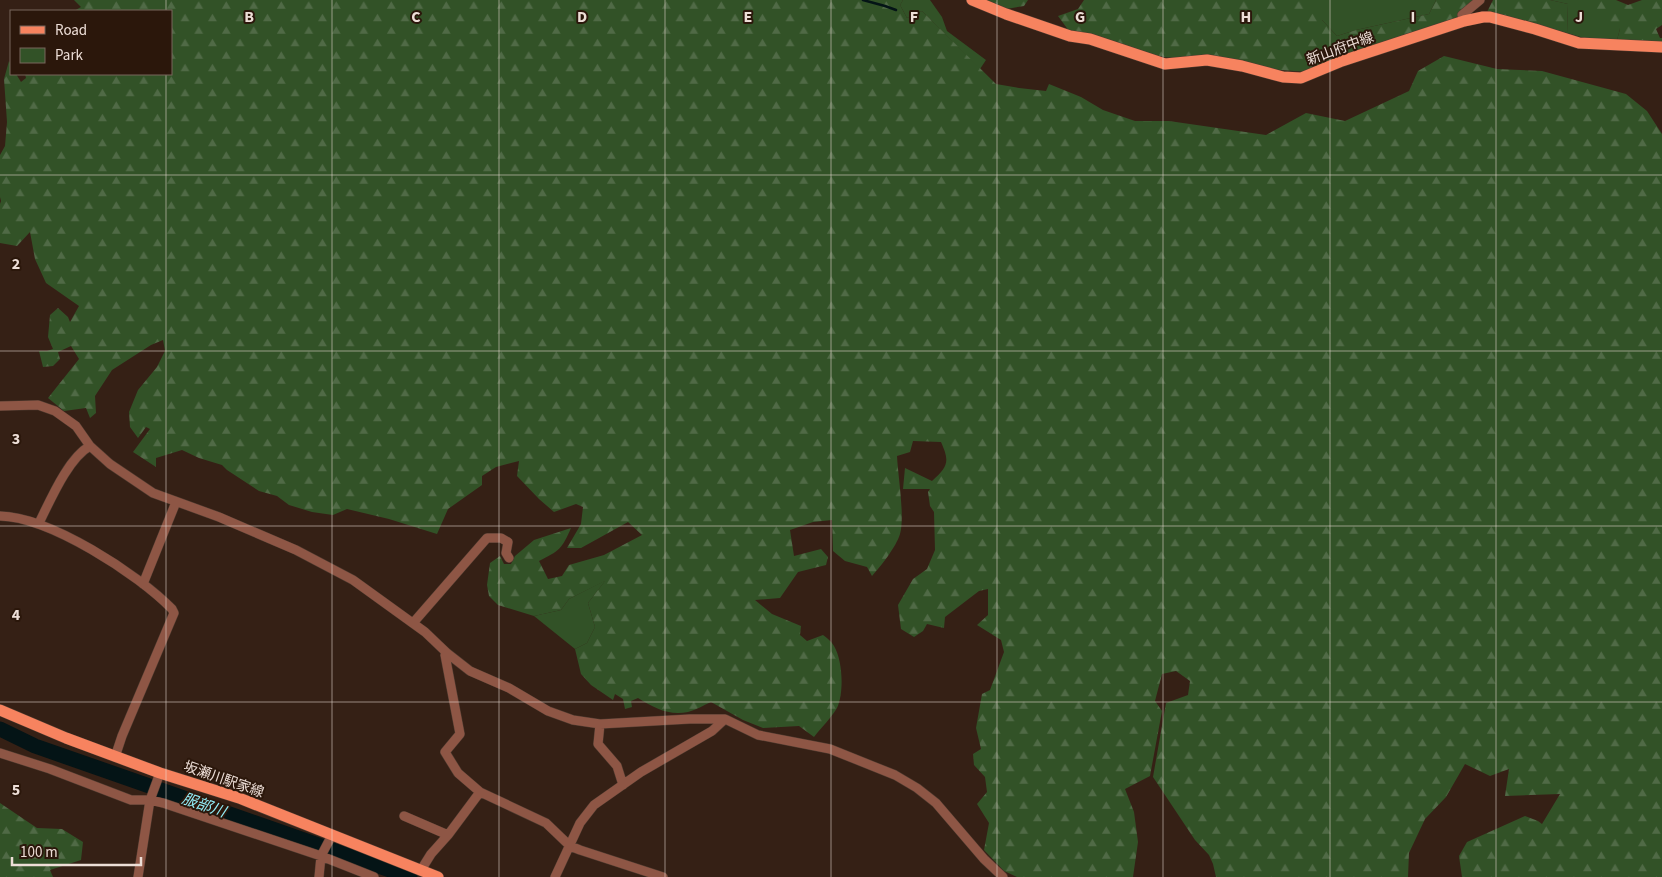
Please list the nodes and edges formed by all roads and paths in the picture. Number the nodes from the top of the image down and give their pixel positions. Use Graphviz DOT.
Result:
graph roads {
  1 [pos="972,0"];
  2 [pos="1480,0"];
  3 [pos="1464,20"];
  4 [pos="1662,47"];
  5 [pos="0,406"];
  6 [pos="90,446"];
  7 [pos="176,502"];
  8 [pos="0,516"];
  9 [pos="39,523"];
  10 [pos="509,558"];
  11 [pos="143,584"];
  12 [pos="413,622"];
  13 [pos="447,653"];
  14 [pos="0,710"];
  15 [pos="725,719"];
  16 [pos="600,724"];
  17 [pos="0,753"];
  18 [pos="115,757"];
  19 [pos="159,776"];
  20 [pos="624,785"];
  21 [pos="480,792"];
  22 [pos="151,797"];
  23 [pos="404,816"];
  24 [pos="448,835"];
  25 [pos="331,838"];
  26 [pos="570,846"];
  27 [pos="323,855"];
  28 [pos="421,870"];
  29 [pos="1000,876"];
  30 [pos="138,877"];
  31 [pos="319,877"];
  32 [pos="374,877"];
  33 [pos="438,877"];
  34 [pos="555,877"];
  35 [pos="662,877"];
  1 -- 3 [label="main road, 新山府中線"];
  2 -- 3 [label="street"];
  3 -- 4 [label="main road, 新山府中線"];
  5 -- 6 [label="street"];
  6 -- 7 [label="street"];
  6 -- 9 [label="street"];
  7 -- 11 [label="street"];
  7 -- 12 [label="street"];
  8 -- 9 [label="street"];
  9 -- 11 [label="street"];
  10 -- 12 [label="street"];
  11 -- 18 [label="street"];
  12 -- 13 [label="street"];
  13 -- 16 [label="street"];
  13 -- 21 [label="street"];
  14 -- 18 [label="main road, 坂瀬川駅家線"];
  15 -- 16 [label="street"];
  15 -- 20 [label="street"];
  15 -- 29 [label="street"];
  16 -- 20 [label="street"];
  17 -- 22 [label="street"];
  18 -- 19 [label="main road, 坂瀬川駅家線"];
  19 -- 22 [label="street"];
  19 -- 25 [label="main road, 坂瀬川駅家線"];
  20 -- 26 [label="street"];
  21 -- 24 [label="street"];
  21 -- 26 [label="street"];
  22 -- 27 [label="street"];
  22 -- 30 [label="street"];
  23 -- 24 [label="street"];
  24 -- 28 [label="street"];
  25 -- 27 [label="street"];
  25 -- 28 [label="main road, 坂瀬川駅家線"];
  26 -- 34 [label="street"];
  26 -- 35 [label="street"];
  27 -- 31 [label="street"];
  27 -- 32 [label="street"];
  28 -- 33 [label="main road, 坂瀬川駅家線"];
}
